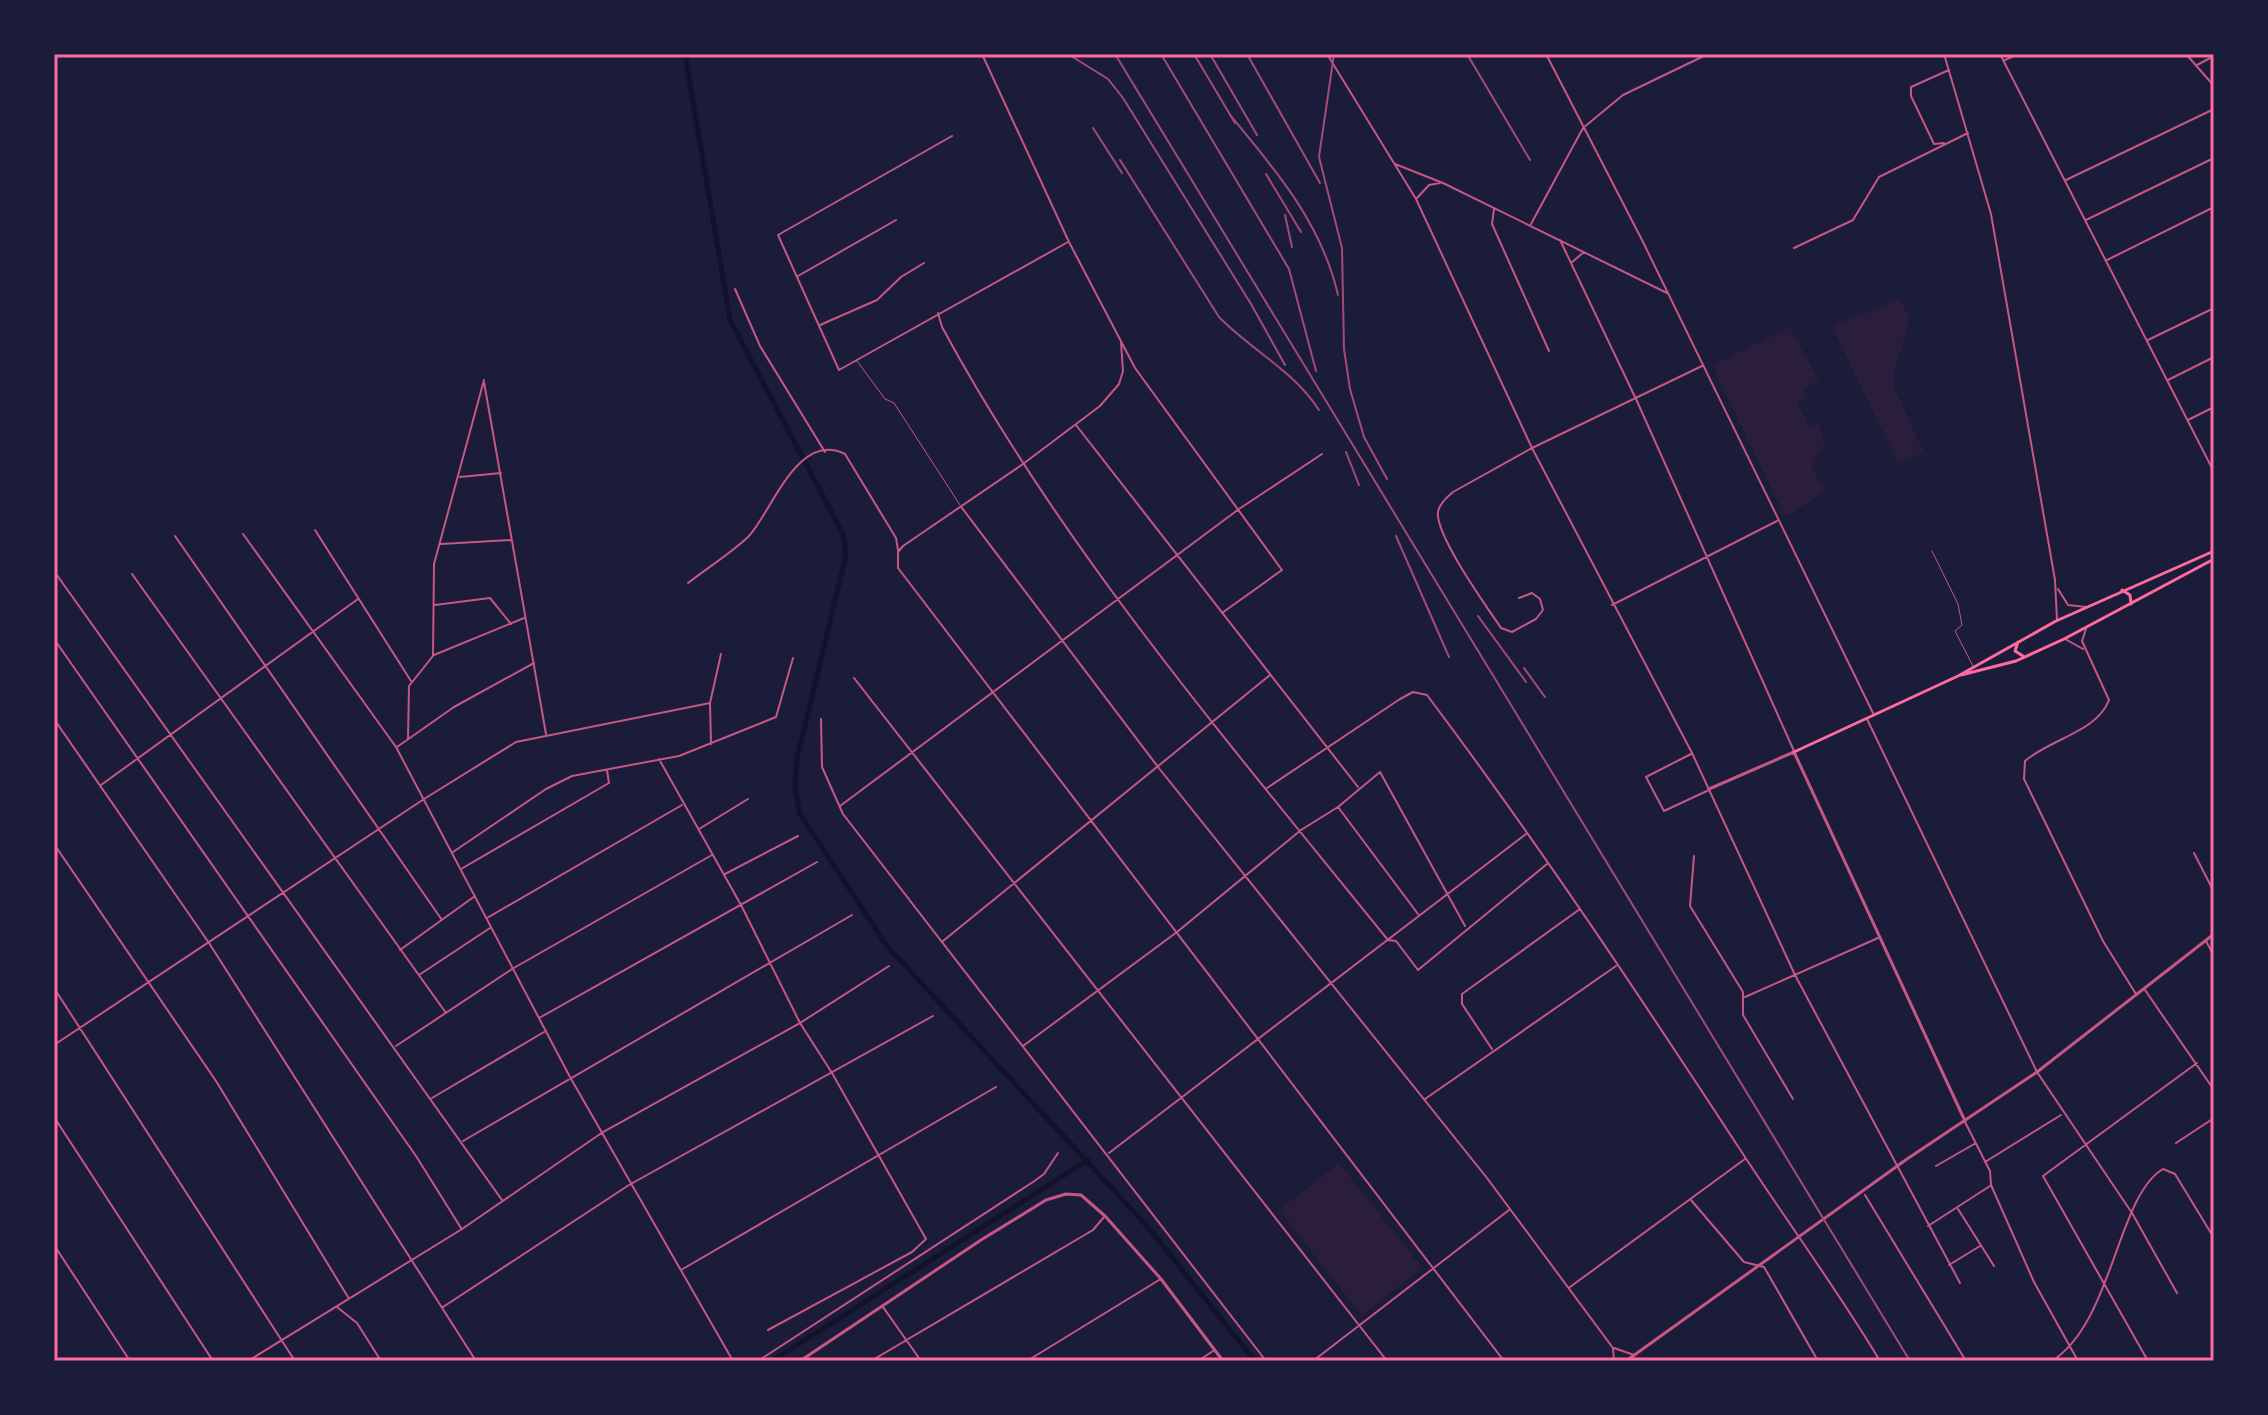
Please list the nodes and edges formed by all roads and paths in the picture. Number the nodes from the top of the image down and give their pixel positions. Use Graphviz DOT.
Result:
graph roads {
  1 [pos="982,54"];
  2 [pos="1327,54"];
  3 [pos="1546,54"];
  4 [pos="1708,54"];
  5 [pos="1944,54"];
  6 [pos="2000,54"];
  7 [pos="2018,54"];
  8 [pos="2186,54"];
  9 [pos="2214,56"];
  10 [pos="2004,61"];
  11 [pos="2196,65"];
  12 [pos="1950,69"];
  13 [pos="2214,86"];
  14 [pos="2214,109"];
  15 [pos="1583,128"];
  16 [pos="1969,132"];
  17 [pos="952,136"];
  18 [pos="1946,143"];
  19 [pos="2214,158"];
  20 [pos="1395,164"];
  21 [pos="2065,180"];
  22 [pos="1443,183"];
  23 [pos="1416,199"];
  24 [pos="2214,207"];
  25 [pos="1494,209"];
  26 [pos="896,220"];
  27 [pos="2085,220"];
  28 [pos="1531,225"];
  29 [pos="1560,240"];
  30 [pos="1069,242"];
  31 [pos="1794,248"];
  32 [pos="1584,252"];
  33 [pos="2106,261"];
  34 [pos="924,263"];
  35 [pos="1571,264"];
  36 [pos="797,277"];
  37 [pos="735,289"];
  38 [pos="1669,294"];
  39 [pos="2214,308"];
  40 [pos="938,313"];
  41 [pos="819,325"];
  42 [pos="2147,341"];
  43 [pos="1121,342"];
  44 [pos="1549,351"];
  45 [pos="2214,357"];
  46 [pos="856,359"];
  47 [pos="1703,365"];
  48 [pos="2167,380"];
  49 [pos="1636,399"];
  50 [pos="2214,407"];
  51 [pos="2187,420"];
  52 [pos="1076,424"];
  53 [pos="1532,448"];
  54 [pos="825,453"];
  55 [pos="1322,454"];
  56 [pos="2214,457"];
  57 [pos="2208,460"];
  58 [pos="1023,464"];
  59 [pos="2214,472"];
  60 [pos="501,473"];
  61 [pos="459,477"];
  62 [pos="962,507"];
  63 [pos="1239,509"];
  64 [pos="1779,521"];
  65 [pos="315,530"];
  66 [pos="243,534"];
  67 [pos="175,536"];
  68 [pos="512,540"];
  69 [pos="440,544"];
  70 [pos="1932,551"];
  71 [pos="2214,551"];
  72 [pos="898,552"];
  73 [pos="1177,555"];
  74 [pos="1708,557"];
  75 [pos="2214,559"];
  76 [pos="54,571"];
  77 [pos="132,574"];
  78 [pos="2055,580"];
  79 [pos="688,583"];
  80 [pos="2122,590"];
  81 [pos="1118,598"];
  82 [pos="1519,598"];
  83 [pos="358,599"];
  84 [pos="1612,605"];
  85 [pos="434,606"];
  86 [pos="2087,607"];
  87 [pos="2129,607"];
  88 [pos="1222,613"];
  89 [pos="526,617"];
  90 [pos="2056,621"];
  91 [pos="511,624"];
  92 [pos="2086,629"];
  93 [pos="311,633"];
  94 [pos="54,639"];
  95 [pos="2021,639"];
  96 [pos="2064,639"];
  97 [pos="1060,640"];
  98 [pos="2084,649"];
  99 [pos="721,654"];
  100 [pos="433,656"];
  101 [pos="2026,656"];
  102 [pos="793,658"];
  103 [pos="534,663"];
  104 [pos="266,665"];
  105 [pos="1973,666"];
  106 [pos="1271,674"];
  107 [pos="1958,676"];
  108 [pos="854,678"];
  109 [pos="412,682"];
  110 [pos="992,690"];
  111 [pos="221,698"];
  112 [pos="710,703"];
  113 [pos="1874,715"];
  114 [pos="1867,718"];
  115 [pos="54,719"];
  116 [pos="821,719"];
  117 [pos="1213,721"];
  118 [pos="171,733"];
  119 [pos="547,735"];
  120 [pos="408,739"];
  121 [pos="711,745"];
  122 [pos="396,747"];
  123 [pos="1325,747"];
  124 [pos="1794,752"];
  125 [pos="910,753"];
  126 [pos="1692,753"];
  127 [pos="138,757"];
  128 [pos="659,759"];
  129 [pos="1158,767"];
  130 [pos="607,769"];
  131 [pos="100,786"];
  132 [pos="1358,787"];
  133 [pos="1267,788"];
  134 [pos="1709,789"];
  135 [pos="424,799"];
  136 [pos="748,799"];
  137 [pos="684,804"];
  138 [pos="839,807"];
  139 [pos="1338,807"];
  140 [pos="1091,822"];
  141 [pos="380,829"];
  142 [pos="698,829"];
  143 [pos="1301,830"];
  144 [pos="1528,833"];
  145 [pos="798,836"];
  146 [pos="54,844"];
  147 [pos="452,853"];
  148 [pos="2194,853"];
  149 [pos="713,855"];
  150 [pos="1694,856"];
  151 [pos="334,859"];
  152 [pos="817,862"];
  153 [pos="1548,863"];
  154 [pos="461,869"];
  155 [pos="724,875"];
  156 [pos="1245,876"];
  157 [pos="1014,884"];
  158 [pos="286,892"];
  159 [pos="2214,892"];
  160 [pos="1447,895"];
  161 [pos="475,896"];
  162 [pos="741,905"];
  163 [pos="1581,909"];
  164 [pos="852,915"];
  165 [pos="1419,916"];
  166 [pos="248,918"];
  167 [pos="486,918"];
  168 [pos="442,920"];
  169 [pos="1466,927"];
  170 [pos="491,928"];
  171 [pos="1177,932"];
  172 [pos="2214,934"];
  173 [pos="1879,938"];
  174 [pos="1388,940"];
  175 [pos="942,941"];
  176 [pos="2206,941"];
  177 [pos="209,943"];
  178 [pos="399,951"];
  179 [pos="2214,956"];
  180 [pos="771,963"];
  181 [pos="1617,965"];
  182 [pos="889,966"];
  183 [pos="512,969"];
  184 [pos="1795,975"];
  185 [pos="418,976"];
  186 [pos="149,980"];
  187 [pos="1331,983"];
  188 [pos="54,988"];
  189 [pos="2144,989"];
  190 [pos="1097,991"];
  191 [pos="2137,995"];
  192 [pos="1743,998"];
  193 [pos="446,1013"];
  194 [pos="933,1016"];
  195 [pos="538,1018"];
  196 [pos="800,1023"];
  197 [pos="80,1028"];
  198 [pos="544,1031"];
  199 [pos="1260,1041"];
  200 [pos="54,1045"];
  201 [pos="395,1047"];
  202 [pos="1023,1047"];
  203 [pos="1493,1051"];
  204 [pos="2197,1063"];
  205 [pos="2037,1072"];
  206 [pos="832,1073"];
  207 [pos="570,1077"];
  208 [pos="996,1087"];
  209 [pos="2214,1090"];
  210 [pos="431,1098"];
  211 [pos="1181,1098"];
  212 [pos="1424,1099"];
  213 [pos="1793,1099"];
  214 [pos="2062,1114"];
  215 [pos="54,1117"];
  216 [pos="2214,1118"];
  217 [pos="1965,1121"];
  218 [pos="602,1133"];
  219 [pos="462,1142"];
  220 [pos="1976,1143"];
  221 [pos="2176,1143"];
  222 [pos="2084,1146"];
  223 [pos="1058,1153"];
  224 [pos="1108,1154"];
  225 [pos="880,1157"];
  226 [pos="1746,1158"];
  227 [pos="1985,1162"];
  228 [pos="1936,1166"];
  229 [pos="629,1185"];
  230 [pos="1991,1185"];
  231 [pos="1865,1195"];
  232 [pos="502,1200"];
  233 [pos="1691,1200"];
  234 [pos="1957,1207"];
  235 [pos="1510,1209"];
  236 [pos="2132,1213"];
  237 [pos="1105,1216"];
  238 [pos="1928,1226"];
  239 [pos="462,1229"];
  240 [pos="2214,1238"];
  241 [pos="54,1245"];
  242 [pos="1981,1246"];
  243 [pos="411,1259"];
  244 [pos="1949,1265"];
  245 [pos="1994,1266"];
  246 [pos="1430,1268"];
  247 [pos="680,1271"];
  248 [pos="1161,1279"];
  249 [pos="1960,1283"];
  250 [pos="1570,1287"];
  251 [pos="2105,1288"];
  252 [pos="2177,1293"];
  253 [pos="349,1298"];
  254 [pos="335,1305"];
  255 [pos="883,1306"];
  256 [pos="442,1308"];
  257 [pos="1359,1325"];
  258 [pos="768,1330"];
  259 [pos="281,1339"];
  260 [pos="906,1340"];
  261 [pos="1613,1348"];
  262 [pos="2069,1348"];
  263 [pos="1214,1350"];
  264 [pos="1634,1355"];
  265 [pos="130,1361"];
  266 [pos="213,1361"];
  267 [pos="248,1361"];
  268 [pos="295,1361"];
  269 [pos="381,1361"];
  270 [pos="476,1361"];
  271 [pos="733,1361"];
  272 [pos="758,1361"];
  273 [pos="800,1361"];
  274 [pos="871,1361"];
  275 [pos="921,1361"];
  276 [pos="1027,1361"];
  277 [pos="1198,1361"];
  278 [pos="1223,1361"];
  279 [pos="1266,1361"];
  280 [pos="1313,1361"];
  281 [pos="1387,1361"];
  282 [pos="1504,1361"];
  283 [pos="1614,1361"];
  284 [pos="1626,1361"];
  285 [pos="1818,1361"];
  286 [pos="1880,1361"];
  287 [pos="1966,1361"];
  288 [pos="2052,1361"];
  289 [pos="2078,1361"];
  290 [pos="2148,1361"];
  1 -- 30 [label="street"];
  2 -- 20 [label="street"];
  3 -- 15 [label="street"];
  4 -- 15 [label="street"];
  5 -- 12 [label="street"];
  6 -- 10 [label="street"];
  7 -- 10 [label="street"];
  8 -- 11 [label="street"];
  9 -- 11 [label="street"];
  10 -- 21 [label="street"];
  11 -- 13 [label="street"];
  12 -- 16 [label="street"];
  12 -- 18 [label="street"];
  14 -- 21 [label="street"];
  15 -- 28 [label="street"];
  15 -- 38 [label="street"];
  16 -- 18 [label="street"];
  16 -- 78 [label="street"];
  17 -- 36 [label="street"];
  18 -- 31 [label="street"];
  19 -- 27 [label="street"];
  20 -- 22 [label="street"];
  20 -- 23 [label="street"];
  21 -- 27 [label="street"];
  22 -- 23 [label="street"];
  22 -- 25 [label="street"];
  23 -- 53 [label="street"];
  24 -- 33 [label="street"];
  25 -- 28 [label="street"];
  25 -- 44 [label="street"];
  26 -- 36 [label="street"];
  27 -- 33 [label="street"];
  28 -- 29 [label="street"];
  29 -- 32 [label="street"];
  29 -- 35 [label="street"];
  30 -- 40 [label="street"];
  30 -- 43 [label="street"];
  32 -- 35 [label="street"];
  32 -- 38 [label="street"];
  33 -- 42 [label="street"];
  34 -- 41 [label="street"];
  35 -- 49 [label="street"];
  36 -- 41 [label="street"];
  37 -- 54 [label="street"];
  38 -- 47 [label="street"];
  39 -- 42 [label="street"];
  40 -- 46 [label="street"];
  40 -- 58 [label="street"];
  41 -- 46 [label="street"];
  42 -- 48 [label="street"];
  43 -- 52 [label="street"];
  43 -- 63 [label="street"];
  45 -- 48 [label="street"];
  46 -- 62 [label="lane"];
  47 -- 49 [label="street"];
  47 -- 64 [label="street"];
  48 -- 51 [label="street"];
  49 -- 53 [label="street"];
  49 -- 74 [label="street"];
  50 -- 51 [label="street"];
  51 -- 57 [label="street"];
  52 -- 58 [label="street"];
  52 -- 73 [label="street"];
  53 -- 82 [label="street"];
  53 -- 84 [label="street"];
  54 -- 72 [label="street"];
  54 -- 79 [label="street"];
  55 -- 63 [label="street"];
  56 -- 57 [label="street"];
  57 -- 59 [label="street"];
  58 -- 62 [label="street"];
  58 -- 81 [label="street"];
  60 -- 61 [label="street"];
  60 -- 61 [label="street"];
  60 -- 68 [label="street"];
  61 -- 69 [label="street"];
  62 -- 72 [label="street"];
  62 -- 97 [label="street"];
  63 -- 73 [label="street"];
  63 -- 88 [label="street"];
  64 -- 74 [label="street"];
  64 -- 113 [label="street"];
  65 -- 83 [label="street"];
  66 -- 93 [label="street"];
  67 -- 104 [label="street"];
  68 -- 69 [label="street"];
  68 -- 89 [label="street"];
  69 -- 85 [label="street"];
  70 -- 105 [label="lane"];
  71 -- 80 [label="main road"];
  72 -- 110 [label="street"];
  73 -- 81 [label="street"];
  73 -- 88 [label="street"];
  74 -- 84 [label="street"];
  74 -- 124 [label="street"];
  75 -- 87 [label="main road"];
  76 -- 118 [label="street"];
  77 -- 111 [label="street"];
  78 -- 86 [label="street"];
  78 -- 90 [label="street"];
  80 -- 86 [label="main road"];
  80 -- 87 [label="main road"];
  81 -- 97 [label="street"];
  81 -- 117 [label="street"];
  83 -- 93 [label="street"];
  83 -- 109 [label="street"];
  84 -- 126 [label="street"];
  85 -- 91 [label="street"];
  85 -- 100 [label="street"];
  86 -- 90 [label="main road"];
  87 -- 92 [label="main road"];
  88 -- 106 [label="street"];
  89 -- 91 [label="street"];
  89 -- 103 [label="street"];
  90 -- 95 [label="main road"];
  91 -- 100 [label="street"];
  92 -- 96 [label="main road"];
  92 -- 98 [label="street"];
  93 -- 104 [label="street"];
  93 -- 122 [label="street"];
  94 -- 127 [label="street"];
  95 -- 101 [label="main road"];
  95 -- 105 [label="main road"];
  96 -- 98 [label="street"];
  96 -- 101 [label="main road"];
  97 -- 110 [label="street"];
  97 -- 129 [label="street"];
  98 -- 191 [label="street"];
  99 -- 112 [label="street"];
  100 -- 109 [label="street"];
  101 -- 107 [label="main road"];
  102 -- 121 [label="street"];
  103 -- 119 [label="street"];
  103 -- 120 [label="street"];
  104 -- 111 [label="street"];
  104 -- 141 [label="street"];
  105 -- 107 [label="main road"];
  106 -- 117 [label="street"];
  106 -- 123 [label="street"];
  107 -- 113 [label="main road"];
  108 -- 125 [label="street"];
  109 -- 120 [label="street"];
  110 -- 125 [label="street"];
  110 -- 140 [label="street"];
  111 -- 118 [label="street"];
  111 -- 151 [label="street"];
  112 -- 119 [label="street"];
  112 -- 121 [label="street"];
  113 -- 114 [label="main road"];
  114 -- 124 [label="main road"];
  114 -- 205 [label="street"];
  115 -- 131 [label="street"];
  116 -- 138 [label="street"];
  117 -- 129 [label="street"];
  117 -- 133 [label="street"];
  118 -- 127 [label="street"];
  118 -- 158 [label="street"];
  119 -- 135 [label="street"];
  120 -- 122 [label="street"];
  121 -- 128 [label="street"];
  122 -- 135 [label="street"];
  123 -- 132 [label="street"];
  123 -- 133 [label="street"];
  123 -- 144 [label="street"];
  124 -- 134 [label="street"];
  124 -- 173 [label="street"];
  125 -- 138 [label="street"];
  125 -- 157 [label="street"];
  126 -- 134 [label="street"];
  126 -- 134 [label="street"];
  127 -- 131 [label="street"];
  127 -- 166 [label="street"];
  128 -- 130 [label="street"];
  128 -- 137 [label="street"];
  129 -- 140 [label="street"];
  129 -- 156 [label="street"];
  130 -- 147 [label="street"];
  130 -- 154 [label="street"];
  131 -- 177 [label="street"];
  132 -- 139 [label="street"];
  132 -- 160 [label="street"];
  133 -- 143 [label="street"];
  134 -- 184 [label="street"];
  135 -- 141 [label="street"];
  135 -- 147 [label="street"];
  136 -- 142 [label="street"];
  137 -- 142 [label="street"];
  137 -- 167 [label="street"];
  138 -- 175 [label="street"];
  139 -- 143 [label="street"];
  139 -- 165 [label="street"];
  140 -- 157 [label="street"];
  140 -- 171 [label="street"];
  141 -- 151 [label="street"];
  141 -- 168 [label="street"];
  142 -- 149 [label="street"];
  143 -- 156 [label="street"];
  143 -- 174 [label="street"];
  144 -- 153 [label="street"];
  144 -- 160 [label="street"];
  145 -- 155 [label="street"];
  146 -- 186 [label="street"];
  147 -- 154 [label="street"];
  148 -- 159 [label="street"];
  149 -- 155 [label="street"];
  149 -- 183 [label="street"];
  150 -- 192 [label="street"];
  151 -- 158 [label="street"];
  151 -- 178 [label="street"];
  152 -- 162 [label="street"];
  153 -- 163 [label="street"];
  153 -- 169 [label="street"];
  154 -- 161 [label="street"];
  155 -- 162 [label="street"];
  156 -- 171 [label="street"];
  156 -- 187 [label="street"];
  157 -- 175 [label="street"];
  157 -- 190 [label="street"];
  158 -- 166 [label="street"];
  158 -- 201 [label="street"];
  160 -- 165 [label="street"];
  160 -- 169 [label="street"];
  161 -- 167 [label="street"];
  161 -- 168 [label="street"];
  162 -- 180 [label="street"];
  162 -- 195 [label="street"];
  163 -- 181 [label="street"];
  163 -- 203 [label="street"];
  164 -- 180 [label="street"];
  165 -- 174 [label="street"];
  166 -- 177 [label="street"];
  166 -- 239 [label="street"];
  167 -- 170 [label="street"];
  168 -- 178 [label="street"];
  169 -- 174 [label="street"];
  170 -- 183 [label="street"];
  170 -- 185 [label="street"];
  171 -- 190 [label="street"];
  171 -- 199 [label="street"];
  172 -- 176 [label="street"];
  173 -- 184 [label="street"];
  173 -- 217 [label="street"];
  174 -- 187 [label="street"];
  175 -- 202 [label="street"];
  176 -- 179 [label="street"];
  176 -- 189 [label="street"];
  177 -- 186 [label="street"];
  177 -- 243 [label="street"];
  178 -- 185 [label="street"];
  180 -- 196 [label="street"];
  180 -- 207 [label="street"];
  181 -- 203 [label="street"];
  181 -- 226 [label="street"];
  182 -- 196 [label="street"];
  183 -- 193 [label="street"];
  183 -- 195 [label="street"];
  184 -- 192 [label="street"];
  184 -- 238 [label="street"];
  185 -- 193 [label="street"];
  186 -- 197 [label="street"];
  186 -- 253 [label="street"];
  187 -- 199 [label="street"];
  187 -- 212 [label="street"];
  188 -- 197 [label="street"];
  189 -- 191 [label="street"];
  189 -- 204 [label="street"];
  190 -- 202 [label="street"];
  190 -- 211 [label="street"];
  191 -- 205 [label="street"];
  192 -- 213 [label="street"];
  193 -- 201 [label="street"];
  194 -- 206 [label="street"];
  195 -- 198 [label="street"];
  196 -- 206 [label="street"];
  196 -- 218 [label="street"];
  197 -- 200 [label="street"];
  197 -- 259 [label="street"];
  198 -- 207 [label="street"];
  198 -- 210 [label="street"];
  199 -- 211 [label="street"];
  199 -- 246 [label="street"];
  201 -- 210 [label="street"];
  202 -- 224 [label="street"];
  203 -- 212 [label="street"];
  204 -- 209 [label="street"];
  204 -- 222 [label="street"];
  205 -- 214 [label="street"];
  205 -- 217 [label="street"];
  206 -- 225 [label="street"];
  206 -- 229 [label="street"];
  207 -- 218 [label="street"];
  207 -- 219 [label="street"];
  208 -- 225 [label="street"];
  210 -- 219 [label="street"];
  211 -- 224 [label="street"];
  211 -- 257 [label="street"];
  212 -- 235 [label="street"];
  214 -- 222 [label="street"];
  214 -- 227 [label="street"];
  215 -- 266 [label="street"];
  216 -- 221 [label="street"];
  217 -- 220 [label="street"];
  217 -- 264 [label="street"];
  218 -- 229 [label="street"];
  218 -- 232 [label="street"];
  219 -- 232 [label="street"];
  220 -- 227 [label="street"];
  220 -- 228 [label="street"];
  222 -- 236 [label="street"];
  222 -- 251 [label="street"];
  223 -- 272 [label="street"];
  224 -- 279 [label="street"];
  225 -- 247 [label="street"];
  225 -- 258 [label="street"];
  226 -- 233 [label="street"];
  226 -- 286 [label="street"];
  227 -- 230 [label="street"];
  229 -- 247 [label="street"];
  229 -- 256 [label="street"];
  230 -- 234 [label="street"];
  230 -- 262 [label="street"];
  231 -- 287 [label="street"];
  232 -- 239 [label="street"];
  233 -- 250 [label="street"];
  233 -- 285 [label="street"];
  234 -- 238 [label="street"];
  234 -- 242 [label="street"];
  235 -- 246 [label="street"];
  235 -- 250 [label="street"];
  236 -- 240 [label="street"];
  236 -- 251 [label="street"];
  236 -- 252 [label="street"];
  237 -- 248 [label="street"];
  237 -- 255 [label="street"];
  237 -- 260 [label="street"];
  238 -- 244 [label="street"];
  239 -- 243 [label="street"];
  241 -- 265 [label="street"];
  242 -- 244 [label="street"];
  242 -- 245 [label="street"];
  243 -- 253 [label="street"];
  243 -- 256 [label="street"];
  244 -- 249 [label="street"];
  246 -- 257 [label="street"];
  246 -- 282 [label="street"];
  247 -- 271 [label="street"];
  248 -- 263 [label="street"];
  248 -- 276 [label="street"];
  250 -- 261 [label="street"];
  251 -- 262 [label="street"];
  251 -- 290 [label="street"];
  253 -- 254 [label="street"];
  254 -- 259 [label="street"];
  254 -- 269 [label="street"];
  255 -- 260 [label="street"];
  255 -- 273 [label="street"];
  256 -- 270 [label="street"];
  257 -- 280 [label="street"];
  257 -- 281 [label="street"];
  259 -- 267 [label="street"];
  259 -- 268 [label="street"];
  260 -- 274 [label="street"];
  260 -- 275 [label="street"];
  261 -- 264 [label="street"];
  261 -- 283 [label="street"];
  262 -- 288 [label="street"];
  262 -- 289 [label="street"];
  263 -- 277 [label="street"];
  263 -- 278 [label="street"];
  264 -- 284 [label="street"];
}
